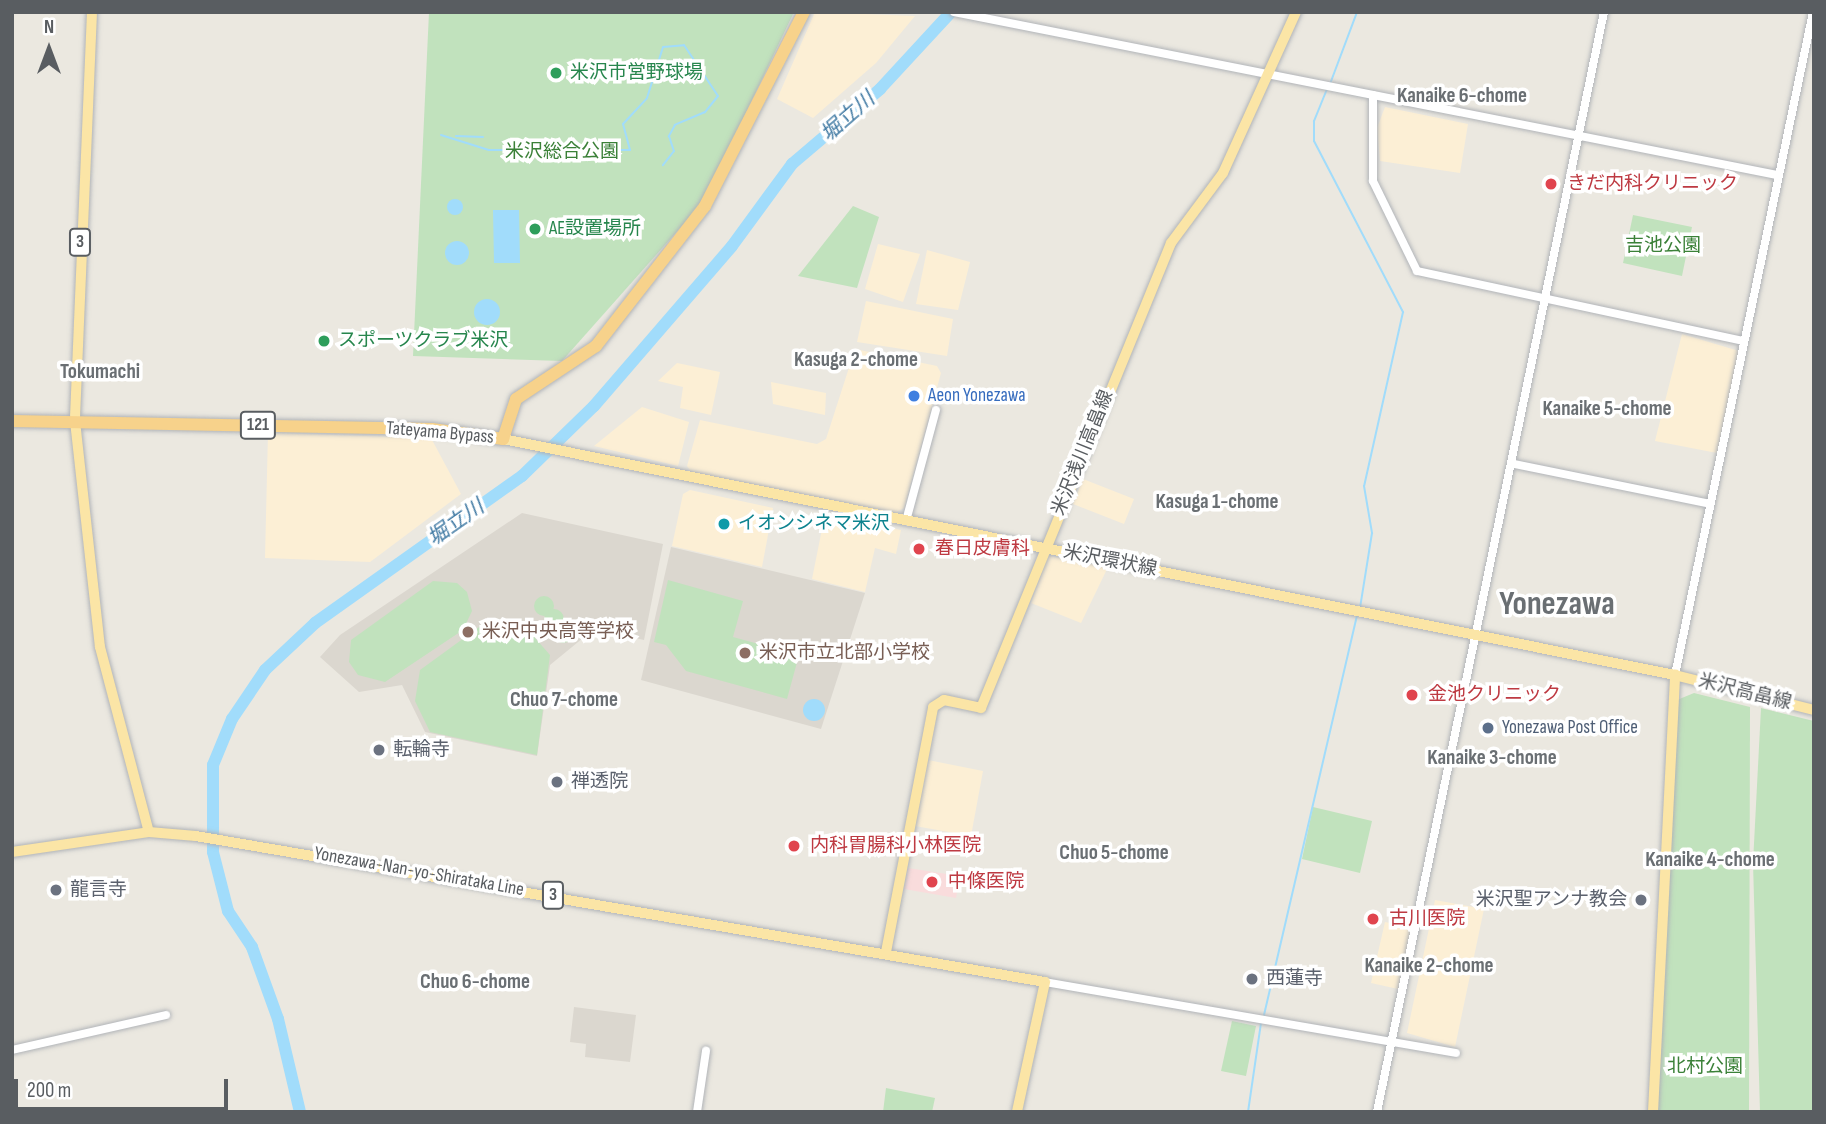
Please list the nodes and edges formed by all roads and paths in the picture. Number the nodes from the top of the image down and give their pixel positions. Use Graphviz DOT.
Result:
graph roads {
  1 [pos="92,12"];
  2 [pos="804,12"];
  3 [pos="954,12"];
  4 [pos="1296,12"];
  5 [pos="1604,12"];
  6 [pos="1813,12"];
  7 [pos="1269,75"];
  8 [pos="1373,95"];
  9 [pos="1578,135"];
  10 [pos="1777,175"];
  11 [pos="1548,300"];
  12 [pos="1744,341"];
  13 [pos="936,410"];
  14 [pos="12,421"];
  15 [pos="75,421"];
  16 [pos="503,439"];
  17 [pos="1514,464"];
  18 [pos="1710,504"];
  19 [pos="906,521"];
  20 [pos="1045,548"];
  21 [pos="1479,637"];
  22 [pos="1675,675"];
  23 [pos="1814,709"];
  24 [pos="149,832"];
  25 [pos="12,852"];
  26 [pos="886,952"];
  27 [pos="1045,982"];
  28 [pos="166,1014"];
  29 [pos="1391,1042"];
  30 [pos="12,1050"];
  31 [pos="706,1051"];
  32 [pos="1456,1053"];
  33 [pos="697,1112"];
  34 [pos="1017,1112"];
  35 [pos="1377,1112"];
  36 [pos="1653,1112"];
  1 -- 15 [label="main road, 3"];
  2 -- 16 [label="highway, Tateyama Bypass"];
  3 -- 7 [label="street"];
  4 -- 7 [label="main road, 米沢浅川高畠線"];
  5 -- 9 [label="street"];
  6 -- 10 [label="street"];
  7 -- 8 [label="street"];
  7 -- 20 [label="main road, 米沢浅川高畠線"];
  8 -- 9 [label="street"];
  8 -- 11 [label="street"];
  9 -- 10 [label="street"];
  9 -- 11 [label="street"];
  10 -- 12 [label="street"];
  11 -- 12 [label="street"];
  11 -- 17 [label="street"];
  12 -- 18 [label="street"];
  13 -- 19 [label="street"];
  14 -- 15 [label="highway, Tateyama Bypass / 121"];
  15 -- 16 [label="highway, Tateyama Bypass / 121"];
  15 -- 24 [label="main road, 3"];
  16 -- 19 [label="main road, 米沢環状線"];
  17 -- 18 [label="street"];
  17 -- 21 [label="street"];
  18 -- 22 [label="street"];
  19 -- 20 [label="main road, 米沢環状線"];
  20 -- 21 [label="main road, 米沢環状線"];
  20 -- 26 [label="main road, 米沢浅川高畠線"];
  21 -- 22 [label="main road, 米沢環状線"];
  21 -- 29 [label="street"];
  22 -- 23 [label="main road, 米沢高畠線"];
  22 -- 36 [label="main road"];
  24 -- 25 [label="main road"];
  24 -- 26 [label="main road, Yonezawa-Nan-yo-Shirataka Line / 3"];
  26 -- 27 [label="main road, Yonezawa-Nan-yo-Shirataka Line / 3"];
  27 -- 29 [label="street"];
  27 -- 34 [label="main road"];
  28 -- 30 [label="street"];
  29 -- 32 [label="street"];
  29 -- 35 [label="street"];
  31 -- 33 [label="street"];
}
